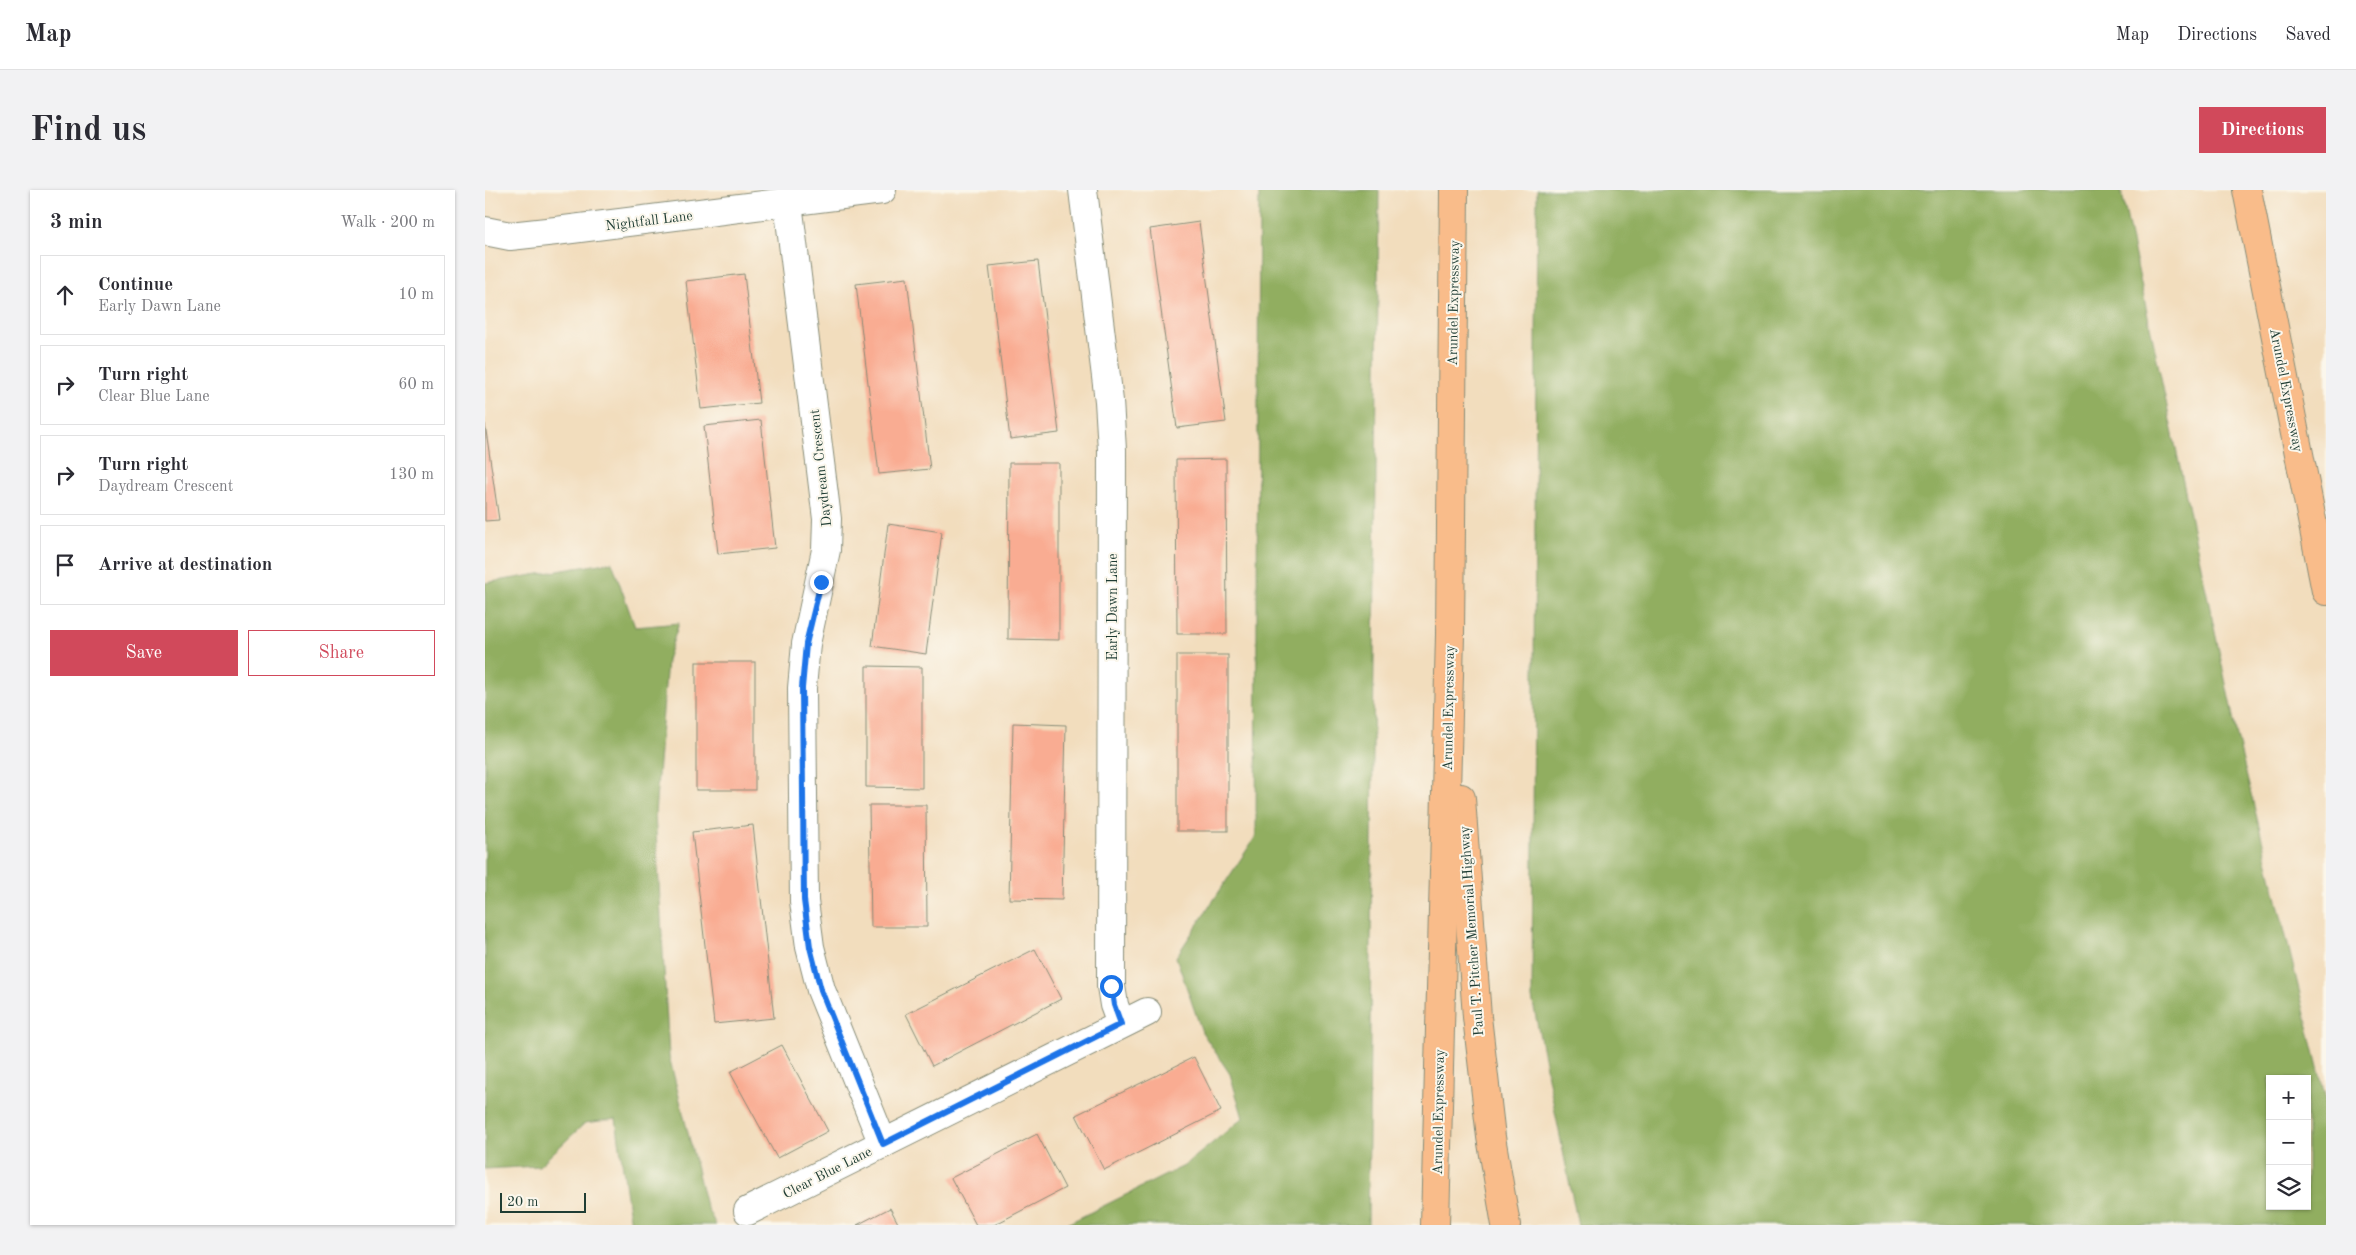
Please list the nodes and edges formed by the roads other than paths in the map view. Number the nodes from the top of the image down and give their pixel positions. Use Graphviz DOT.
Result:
graph roads {
  1 [pos="882,190"];
  2 [pos="1083,190"];
  3 [pos="1454,190"];
  4 [pos="2247,190"];
  5 [pos="788,203"];
  6 [pos="498,233"];
  7 [pos="485,250"];
  8 [pos="2326,591"];
  9 [pos="1449,635"];
  10 [pos="1147,1012"];
  11 [pos="1121,1024"];
  12 [pos="883,1144"];
  13 [pos="748,1211"];
  14 [pos="1435,1225"];
  15 [pos="1506,1225"];
  1 -- 5 [label="street"];
  2 -- 11 [label="street, Early Dawn Lane"];
  3 -- 9 [label="highway, Arundel Expressway"];
  4 -- 8 [label="highway, Arundel Expressway"];
  5 -- 6 [label="street, Nightfall Lane"];
  5 -- 12 [label="street, Daydream Crescent"];
  6 -- 7 [label="street, Nightfall Lane"];
  9 -- 14 [label="highway, Arundel Expressway"];
  9 -- 15 [label="highway, Paul T. Pitcher Memorial Highway"];
  10 -- 11 [label="street, Clear Blue Lane"];
  11 -- 12 [label="street, Clear Blue Lane"];
  12 -- 13 [label="street, Clear Blue Lane"];
}
